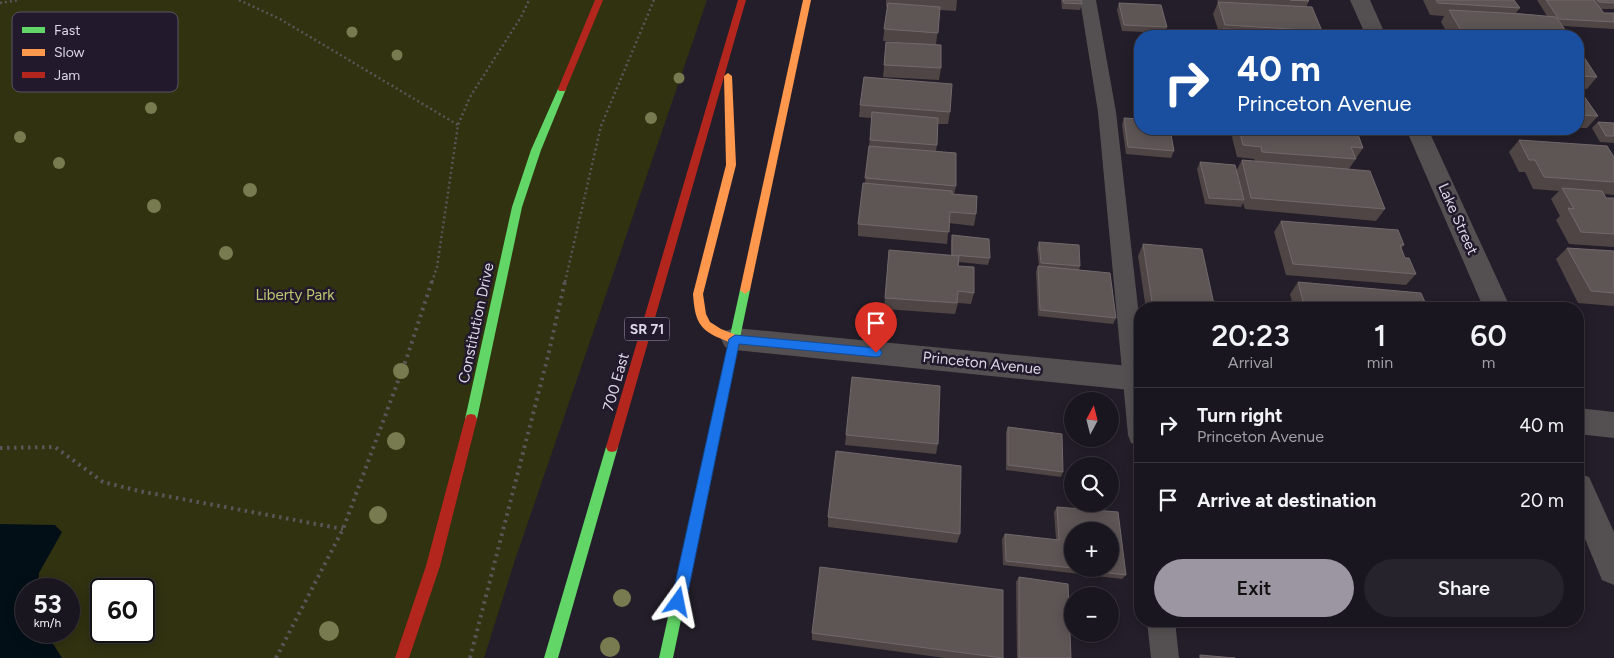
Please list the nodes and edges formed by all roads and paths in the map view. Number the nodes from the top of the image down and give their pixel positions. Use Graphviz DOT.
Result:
graph roads {
  1 [pos="20,0"];
  2 [pos="238,0"];
  3 [pos="529,0"];
  4 [pos="599,0"];
  5 [pos="654,0"];
  6 [pos="742,0"];
  7 [pos="807,0"];
  8 [pos="1088,0"];
  9 [pos="1360,0"];
  10 [pos="0,3"];
  11 [pos="1373,30"];
  12 [pos="727,52"];
  13 [pos="458,125"];
  14 [pos="1420,135"];
  15 [pos="1495,302"];
  16 [pos="735,339"];
  17 [pos="1134,352"];
  18 [pos="1134,379"];
  19 [pos="1584,422"];
  20 [pos="1614,425"];
  21 [pos="0,448"];
  22 [pos="1584,501"];
  23 [pos="343,528"];
  24 [pos="1614,569"];
  25 [pos="1161,627"];
  26 [pos="276,658"];
  27 [pos="402,658"];
  28 [pos="470,658"];
  29 [pos="551,658"];
  30 [pos="666,658"];
  31 [pos="1165,658"];
  1 -- 10 [label="path"];
  2 -- 13 [label="path"];
  3 -- 13 [label="path"];
  4 -- 27 [label="main road, Constitution Drive"];
  5 -- 28 [label="path"];
  6 -- 12 [label="main road, 700 East / SR 71"];
  7 -- 16 [label="main road"];
  8 -- 17 [label="lane"];
  9 -- 11 [label="street"];
  12 -- 16 [label="main road"];
  12 -- 29 [label="main road, 700 East / SR 71"];
  13 -- 23 [label="path"];
  14 -- 15 [label="street, Lake Street"];
  16 -- 18 [label="street, Princeton Avenue"];
  16 -- 30 [label="main road"];
  19 -- 20 [label="street"];
  21 -- 23 [label="path"];
  22 -- 24 [label="street"];
  23 -- 26 [label="path"];
  25 -- 31 [label="lane"];
}
